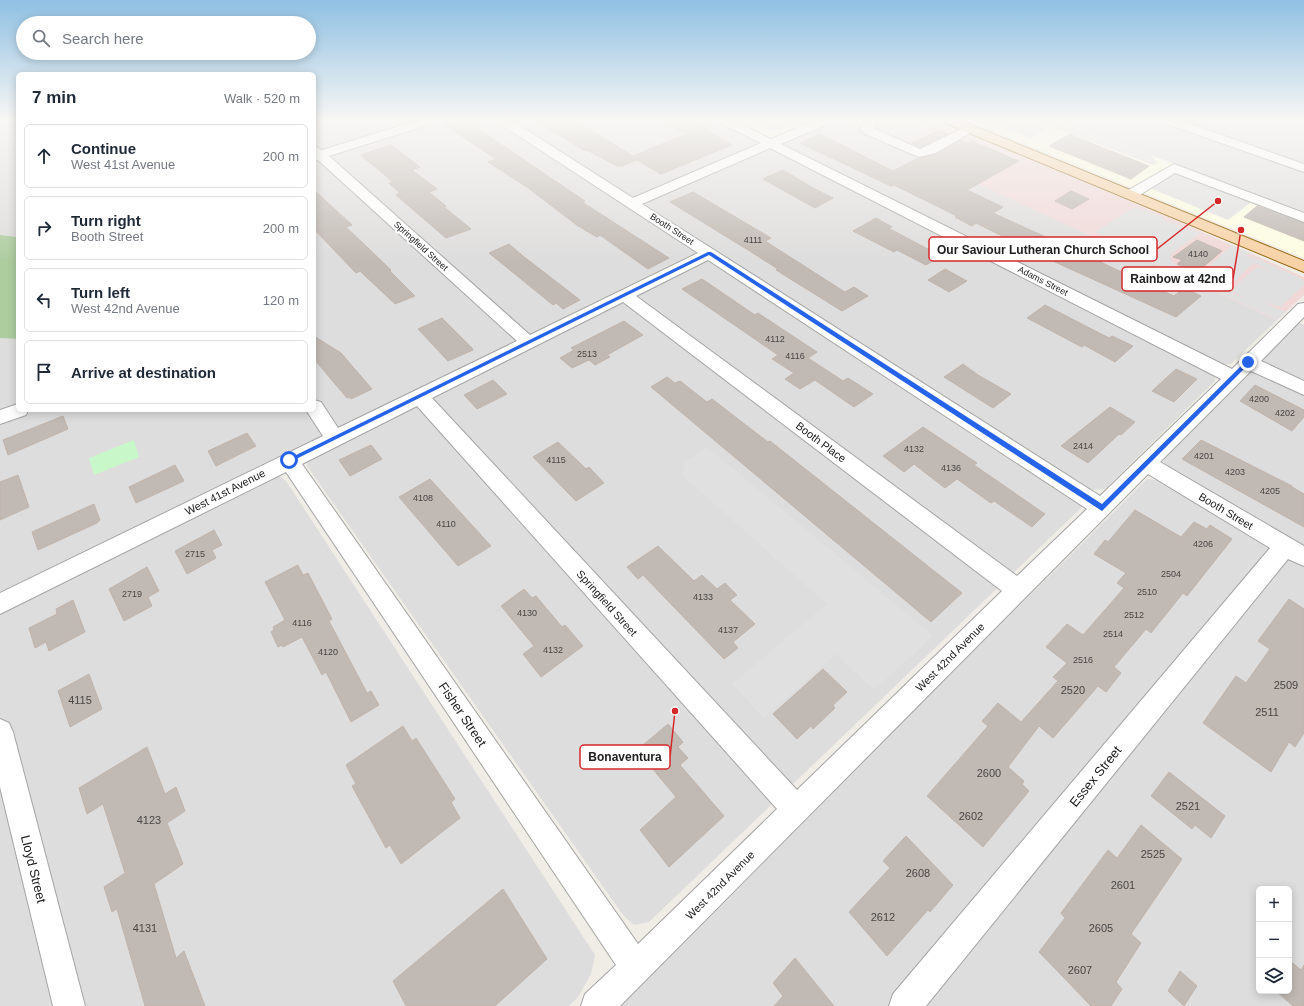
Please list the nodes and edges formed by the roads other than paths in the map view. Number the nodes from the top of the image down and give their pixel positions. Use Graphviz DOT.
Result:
graph roads {
  1 [pos="331,167"];
  2 [pos="576,167"];
  3 [pos="716,167"];
  4 [pos="824,167"];
  5 [pos="1062,167"];
  6 [pos="1130,195"];
  7 [pos="632,203"];
  8 [pos="1304,218"];
  9 [pos="710,253"];
  10 [pos="1304,267"];
  11 [pos="624,295"];
  12 [pos="1304,308"];
  13 [pos="528,342"];
  14 [pos="1240,370"];
  15 [pos="1304,389"];
  16 [pos="419,396"];
  17 [pos="316,410"];
  18 [pos="16,411"];
  19 [pos="0,417"];
  20 [pos="334,437"];
  21 [pos="289,460"];
  22 [pos="1147,464"];
  23 [pos="1102,508"];
  24 [pos="1294,551"];
  25 [pos="1018,590"];
  26 [pos="0,604"];
  27 [pos="0,732"];
  28 [pos="796,810"];
  29 [pos="636,968"];
  30 [pos="69,1006"];
  31 [pos="597,1006"];
  32 [pos="905,1006"];
  1 -- 13 [label="street, Springfield Street"];
  2 -- 7 [label="street, Booth Street"];
  3 -- 7 [label="street"];
  4 -- 14 [label="street, Adams Street"];
  5 -- 6 [label="main road"];
  6 -- 8 [label="street"];
  6 -- 10 [label="main road"];
  7 -- 9 [label="street, Booth Street"];
  9 -- 11 [label="street, West 41st Avenue"];
  9 -- 23 [label="street, Booth Street"];
  11 -- 13 [label="street, West 41st Avenue"];
  11 -- 25 [label="street, Booth Place"];
  12 -- 14 [label="street, West 42nd Avenue"];
  13 -- 16 [label="street, West 41st Avenue"];
  14 -- 15 [label="street, Adams Street"];
  14 -- 22 [label="street, West 42nd Avenue"];
  16 -- 20 [label="street, West 41st Avenue"];
  16 -- 28 [label="street, Springfield Street"];
  17 -- 20 [label="street"];
  18 -- 19 [label="street"];
  20 -- 21 [label="street, West 41st Avenue"];
  21 -- 26 [label="street, West 41st Avenue"];
  21 -- 29 [label="street, Fisher Street"];
  22 -- 23 [label="street, West 42nd Avenue"];
  22 -- 24 [label="street, Booth Street"];
  23 -- 25 [label="street, West 42nd Avenue"];
  24 -- 32 [label="street, Essex Street"];
  25 -- 28 [label="street, West 42nd Avenue"];
  27 -- 30 [label="street, Lloyd Street"];
  28 -- 29 [label="street, West 42nd Avenue"];
  29 -- 31 [label="street, West 42nd Avenue"];
}
